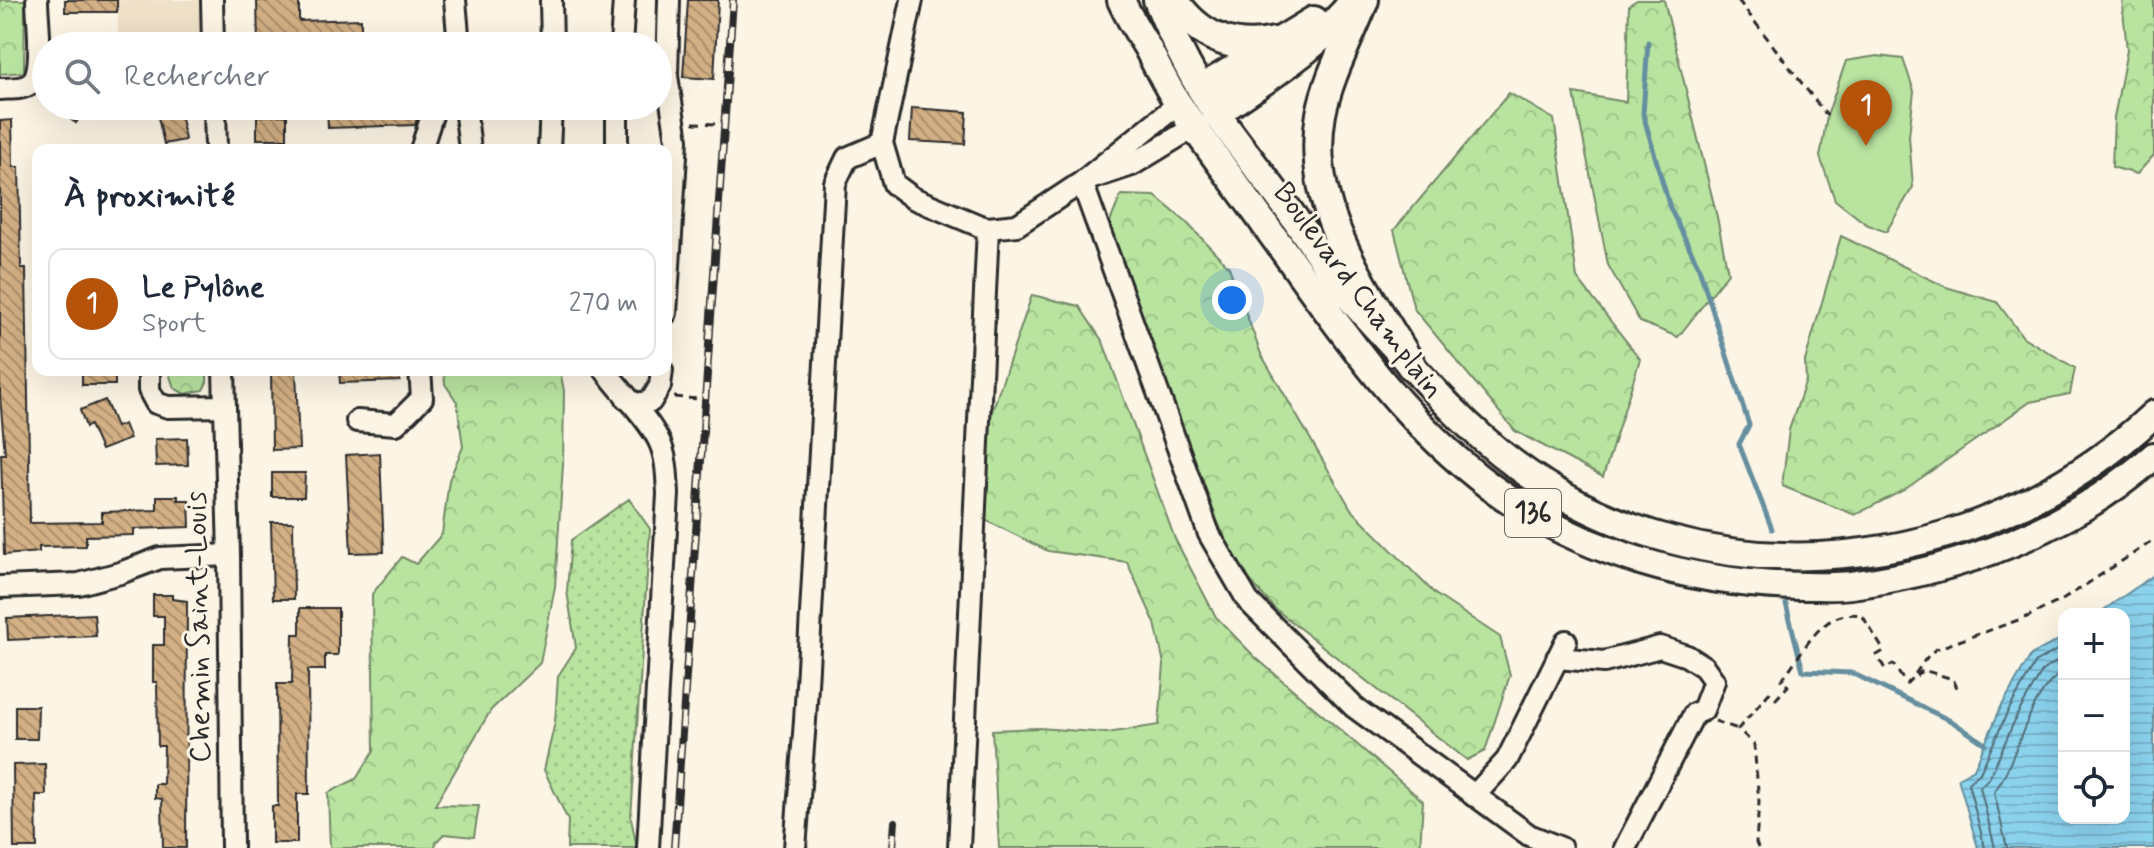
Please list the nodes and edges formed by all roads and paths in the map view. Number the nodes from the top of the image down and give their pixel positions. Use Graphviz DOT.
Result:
graph roads {
  1 [pos="37,0"];
  2 [pos="212,0"];
  3 [pos="455,0"];
  4 [pos="551,0"];
  5 [pos="624,0"];
  6 [pos="669,0"];
  7 [pos="912,0"];
  8 [pos="1121,0"];
  9 [pos="1157,0"];
  10 [pos="1174,0"];
  11 [pos="1333,0"];
  12 [pos="1355,0"];
  13 [pos="1364,0"];
  14 [pos="1738,0"];
  15 [pos="38,32"];
  16 [pos="213,32"];
  17 [pos="458,32"];
  18 [pos="552,32"];
  19 [pos="622,32"];
  20 [pos="668,32"];
  21 [pos="1286,39"];
  22 [pos="32,82"];
  23 [pos="0,89"];
  24 [pos="672,105"];
  25 [pos="1198,108"];
  26 [pos="1827,116"];
  27 [pos="215,120"];
  28 [pos="431,120"];
  29 [pos="467,120"];
  30 [pos="550,120"];
  31 [pos="617,120"];
  32 [pos="675,122"];
  33 [pos="717,124"];
  34 [pos="882,143"];
  35 [pos="216,144"];
  36 [pos="423,144"];
  37 [pos="469,144"];
  38 [pos="549,144"];
  39 [pos="617,144"];
  40 [pos="1082,182"];
  41 [pos="672,219"];
  42 [pos="988,228"];
  43 [pos="1411,365"];
  44 [pos="149,376"];
  45 [pos="224,376"];
  46 [pos="420,376"];
  47 [pos="610,376"];
  48 [pos="660,376"];
  49 [pos="655,396"];
  50 [pos="627,399"];
  51 [pos="698,399"];
  52 [pos="225,406"];
  53 [pos="2154,414"];
  54 [pos="357,421"];
  55 [pos="2154,456"];
  56 [pos="2154,540"];
  57 [pos="229,555"];
  58 [pos="0,587"];
  59 [pos="1913,678"];
  60 [pos="1958,690"];
  61 [pos="1474,796"];
  62 [pos="232,848"];
  63 [pos="648,848"];
  64 [pos="795,848"];
  65 [pos="959,848"];
  66 [pos="1561,848"];
  67 [pos="1625,848"];
  68 [pos="1758,848"];
  1 -- 15 [label="street"];
  2 -- 16 [label="street"];
  3 -- 17 [label="street"];
  4 -- 18 [label="street"];
  5 -- 19 [label="street"];
  6 -- 20 [label="street"];
  7 -- 34 [label="street"];
  8 -- 25 [label="main road, Boulevard Champlain / 136"];
  9 -- 25 [label="main road, Boulevard Champlain / 136"];
  10 -- 21 [label="highway"];
  11 -- 21 [label="highway"];
  12 -- 25 [label="highway"];
  13 -- 43 [label="highway"];
  14 -- 26 [label="path"];
  21 -- 25 [label="highway"];
  22 -- 23 [label="street"];
  24 -- 32 [label="street"];
  25 -- 40 [label="street"];
  25 -- 43 [label="main road, Boulevard Champlain / 136"];
  25 -- 55 [label="main road, Boulevard Champlain / 136"];
  27 -- 35 [label="street"];
  28 -- 36 [label="street"];
  29 -- 37 [label="street"];
  30 -- 38 [label="street"];
  31 -- 39 [label="street"];
  32 -- 33 [label="path"];
  32 -- 41 [label="street"];
  34 -- 42 [label="street"];
  34 -- 64 [label="street"];
  40 -- 42 [label="street"];
  40 -- 61 [label="street"];
  42 -- 65 [label="street"];
  43 -- 53 [label="main road, Boulevard Champlain / 136"];
  44 -- 52 [label="street"];
  45 -- 52 [label="street, Chemin Saint-Louis"];
  46 -- 54 [label="street"];
  47 -- 50 [label="street"];
  48 -- 49 [label="street"];
  49 -- 50 [label="street"];
  49 -- 51 [label="path"];
  50 -- 63 [label="street"];
  52 -- 57 [label="street, Chemin Saint-Louis"];
  56 -- 59 [label="path"];
  57 -- 58 [label="street"];
  57 -- 62 [label="street, Chemin Saint-Louis"];
  59 -- 60 [label="path"];
  59 -- 68 [label="path"];
  61 -- 66 [label="street"];
  61 -- 67 [label="street"];
}
